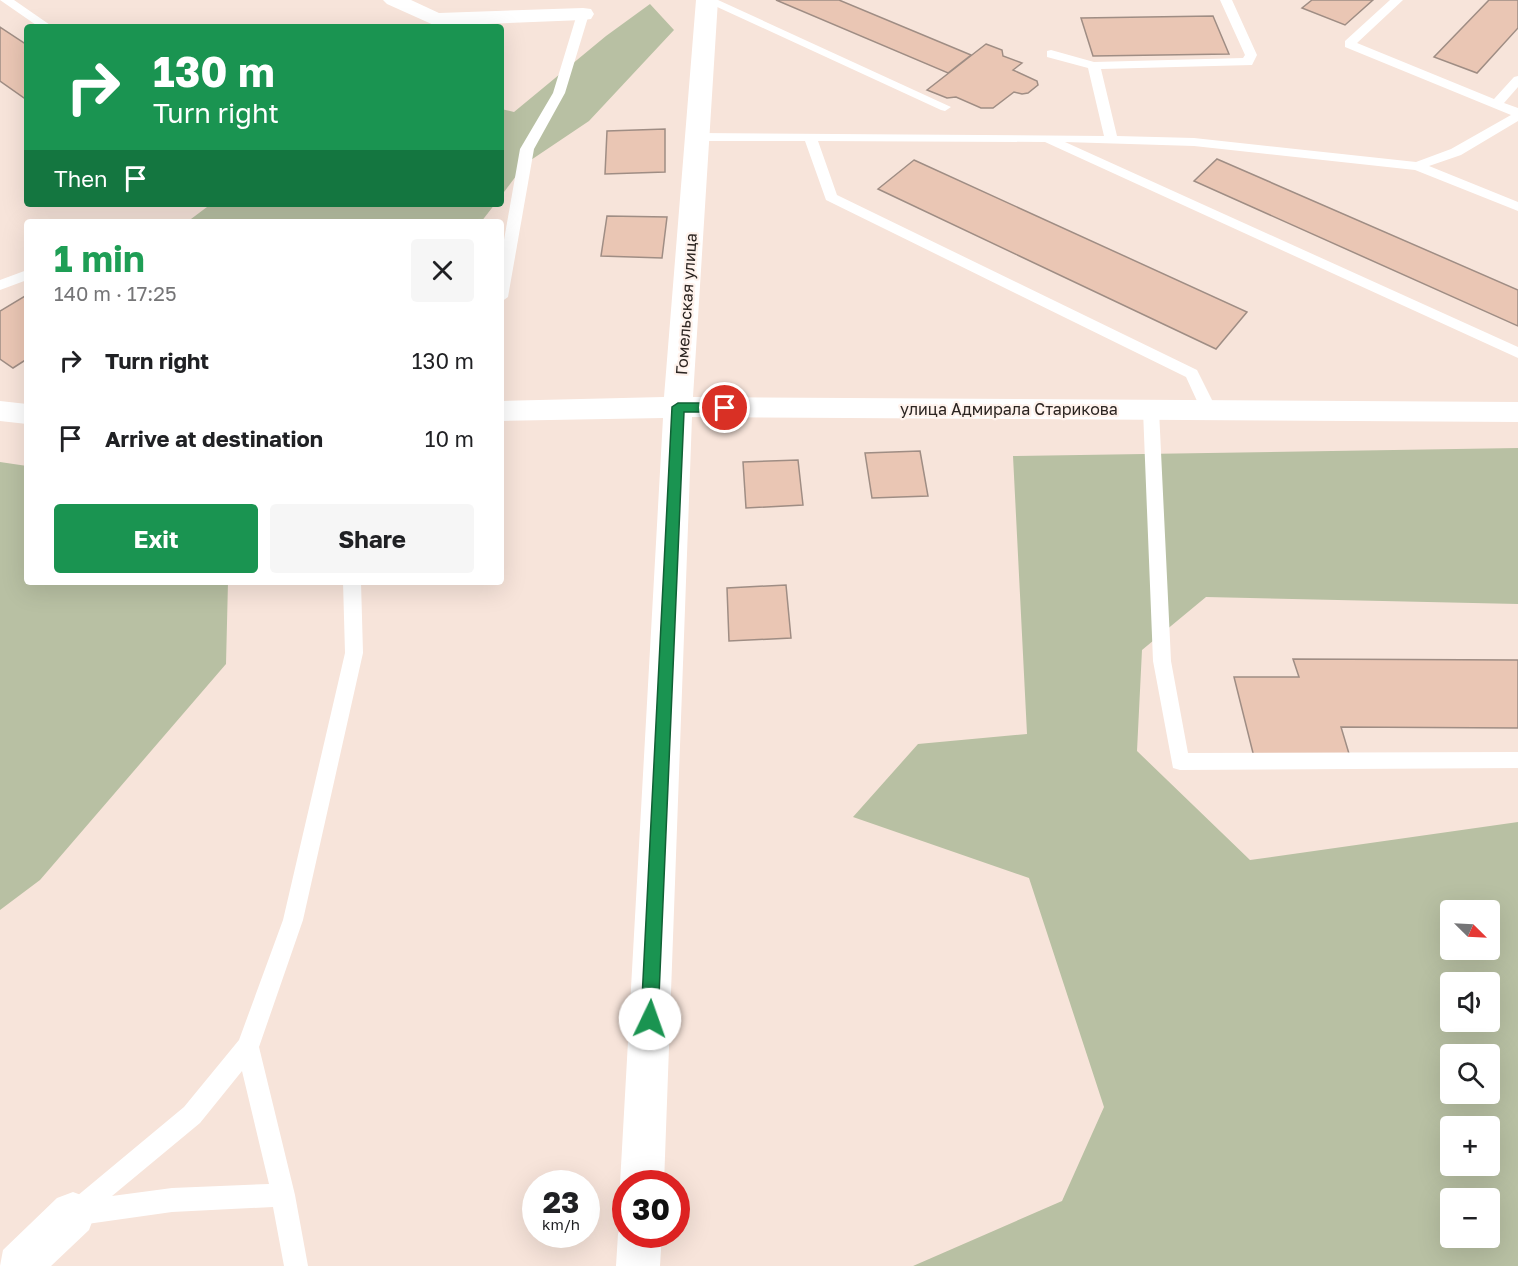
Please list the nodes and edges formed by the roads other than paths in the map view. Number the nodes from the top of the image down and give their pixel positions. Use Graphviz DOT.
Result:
graph roads {
  1 [pos="6,0"];
  2 [pos="394,0"];
  3 [pos="708,0"];
  4 [pos="1226,0"];
  5 [pos="1397,0"];
  6 [pos="583,14"];
  7 [pos="42,24"];
  8 [pos="1051,54"];
  9 [pos="1095,66"];
  10 [pos="1518,80"];
  11 [pos="1495,105"];
  12 [pos="945,107"];
  13 [pos="1518,115"];
  14 [pos="698,137"];
  15 [pos="810,137"];
  16 [pos="1044,138"];
  17 [pos="1112,140"];
  18 [pos="1417,166"];
  19 [pos="1518,207"];
  20 [pos="24,276"];
  21 [pos="504,280"];
  22 [pos="0,285"];
  23 [pos="1518,353"];
  24 [pos="678,407"];
  25 [pos="1151,410"];
  26 [pos="1209,410"];
  27 [pos="0,411"];
  28 [pos="504,411"];
  29 [pos="1518,412"];
  30 [pos="24,414"];
  31 [pos="352,585"];
  32 [pos="1518,760"];
  33 [pos="248,1047"];
  34 [pos="643,1170"];
  35 [pos="283,1195"];
  36 [pos="73,1214"];
  37 [pos="639,1248"];
  38 [pos="19,1266"];
  39 [pos="296,1266"];
  40 [pos="638,1266"];
  1 -- 7 [label="lane"];
  2 -- 6 [label="street"];
  3 -- 12 [label="lane"];
  3 -- 14 [label="street, Гомельская улица"];
  4 -- 9 [label="lane"];
  5 -- 11 [label="lane"];
  6 -- 21 [label="lane"];
  8 -- 9 [label="lane"];
  9 -- 17 [label="lane"];
  10 -- 11 [label="lane"];
  11 -- 13 [label="lane"];
  13 -- 18 [label="lane"];
  14 -- 15 [label="lane"];
  14 -- 24 [label="street, Гомельская улица"];
  15 -- 16 [label="lane"];
  15 -- 26 [label="lane"];
  16 -- 17 [label="lane"];
  16 -- 23 [label="lane"];
  17 -- 18 [label="lane"];
  18 -- 19 [label="lane"];
  20 -- 22 [label="lane"];
  24 -- 25 [label="street, улица Адмирала Старикова"];
  24 -- 28 [label="street, улица Адмирала Старикова"];
  24 -- 34 [label="street, Гомельская улица"];
  25 -- 26 [label="street, улица Адмирала Старикова"];
  25 -- 32 [label="lane"];
  26 -- 29 [label="street, улица Адмирала Старикова"];
  27 -- 30 [label="street"];
  31 -- 33 [label="lane"];
  33 -- 35 [label="lane"];
  33 -- 36 [label="lane"];
  35 -- 36 [label="lane"];
  35 -- 39 [label="lane"];
  36 -- 38 [label="street"];
  37 -- 40 [label="street"];
}
